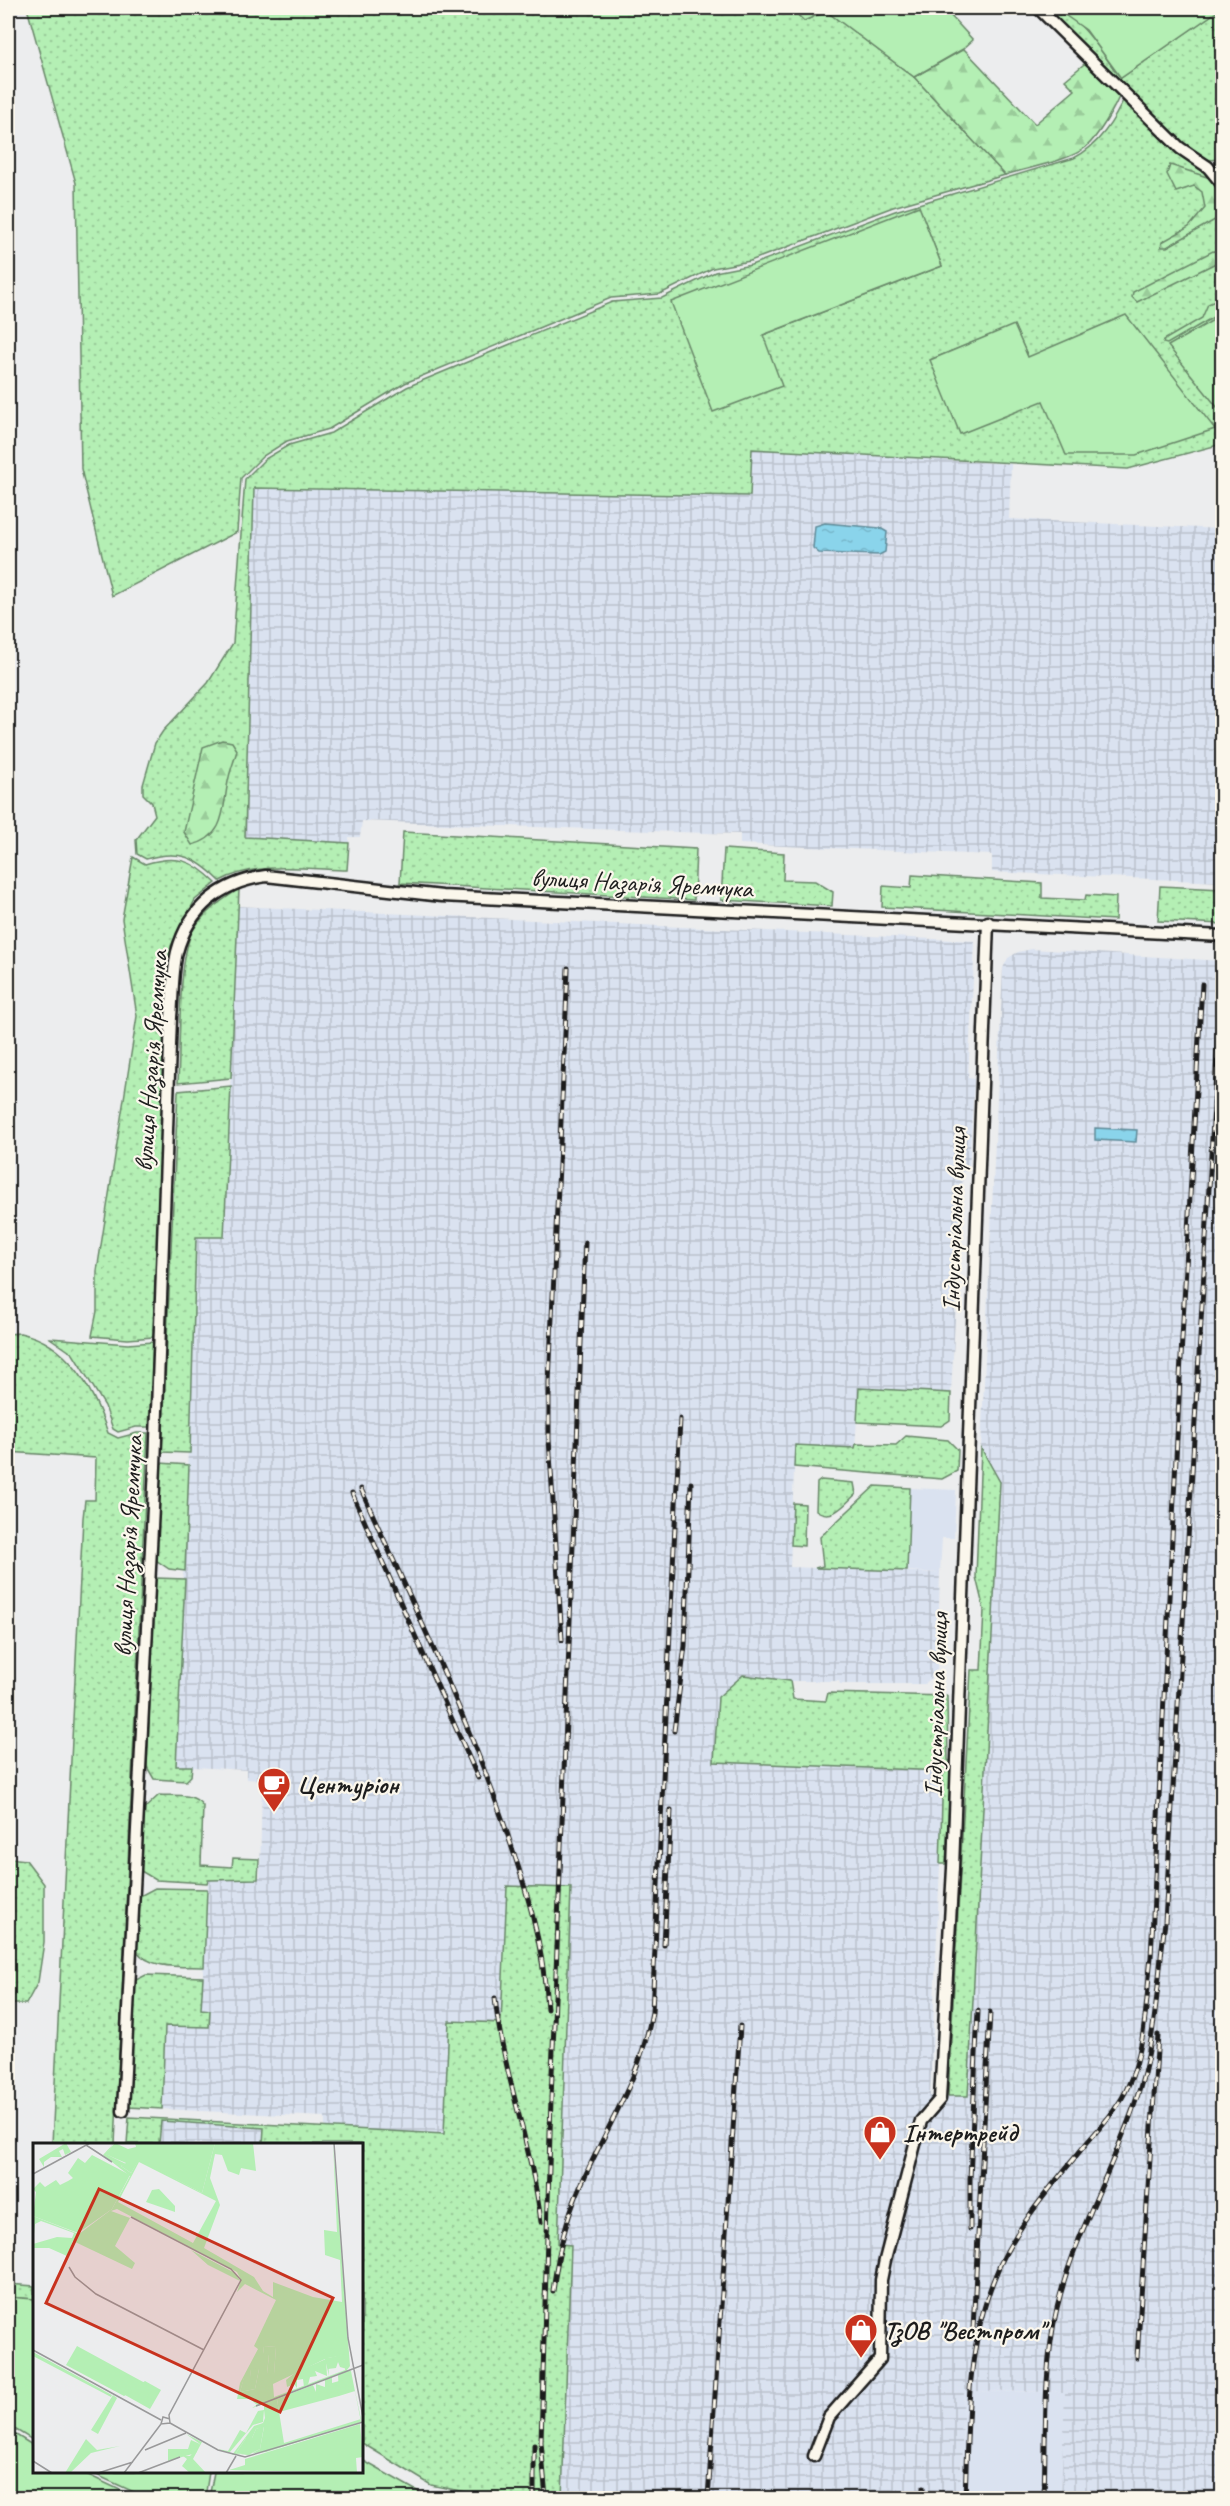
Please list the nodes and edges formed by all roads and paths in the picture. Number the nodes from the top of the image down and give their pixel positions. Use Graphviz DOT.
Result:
graph roads {
  1 [pos="1038,8"];
  2 [pos="1222,184"];
  3 [pos="988,922"];
  4 [pos="1222,936"];
  5 [pos="123,2111"];
  6 [pos="814,2456"];
  1 -- 2 [label="street"];
  3 -- 4 [label="street, вулиця Назарія Яремчука"];
  3 -- 5 [label="street, вулиця Назарія Яремчука"];
  3 -- 6 [label="street, Індустріальна вулиця"];
}
